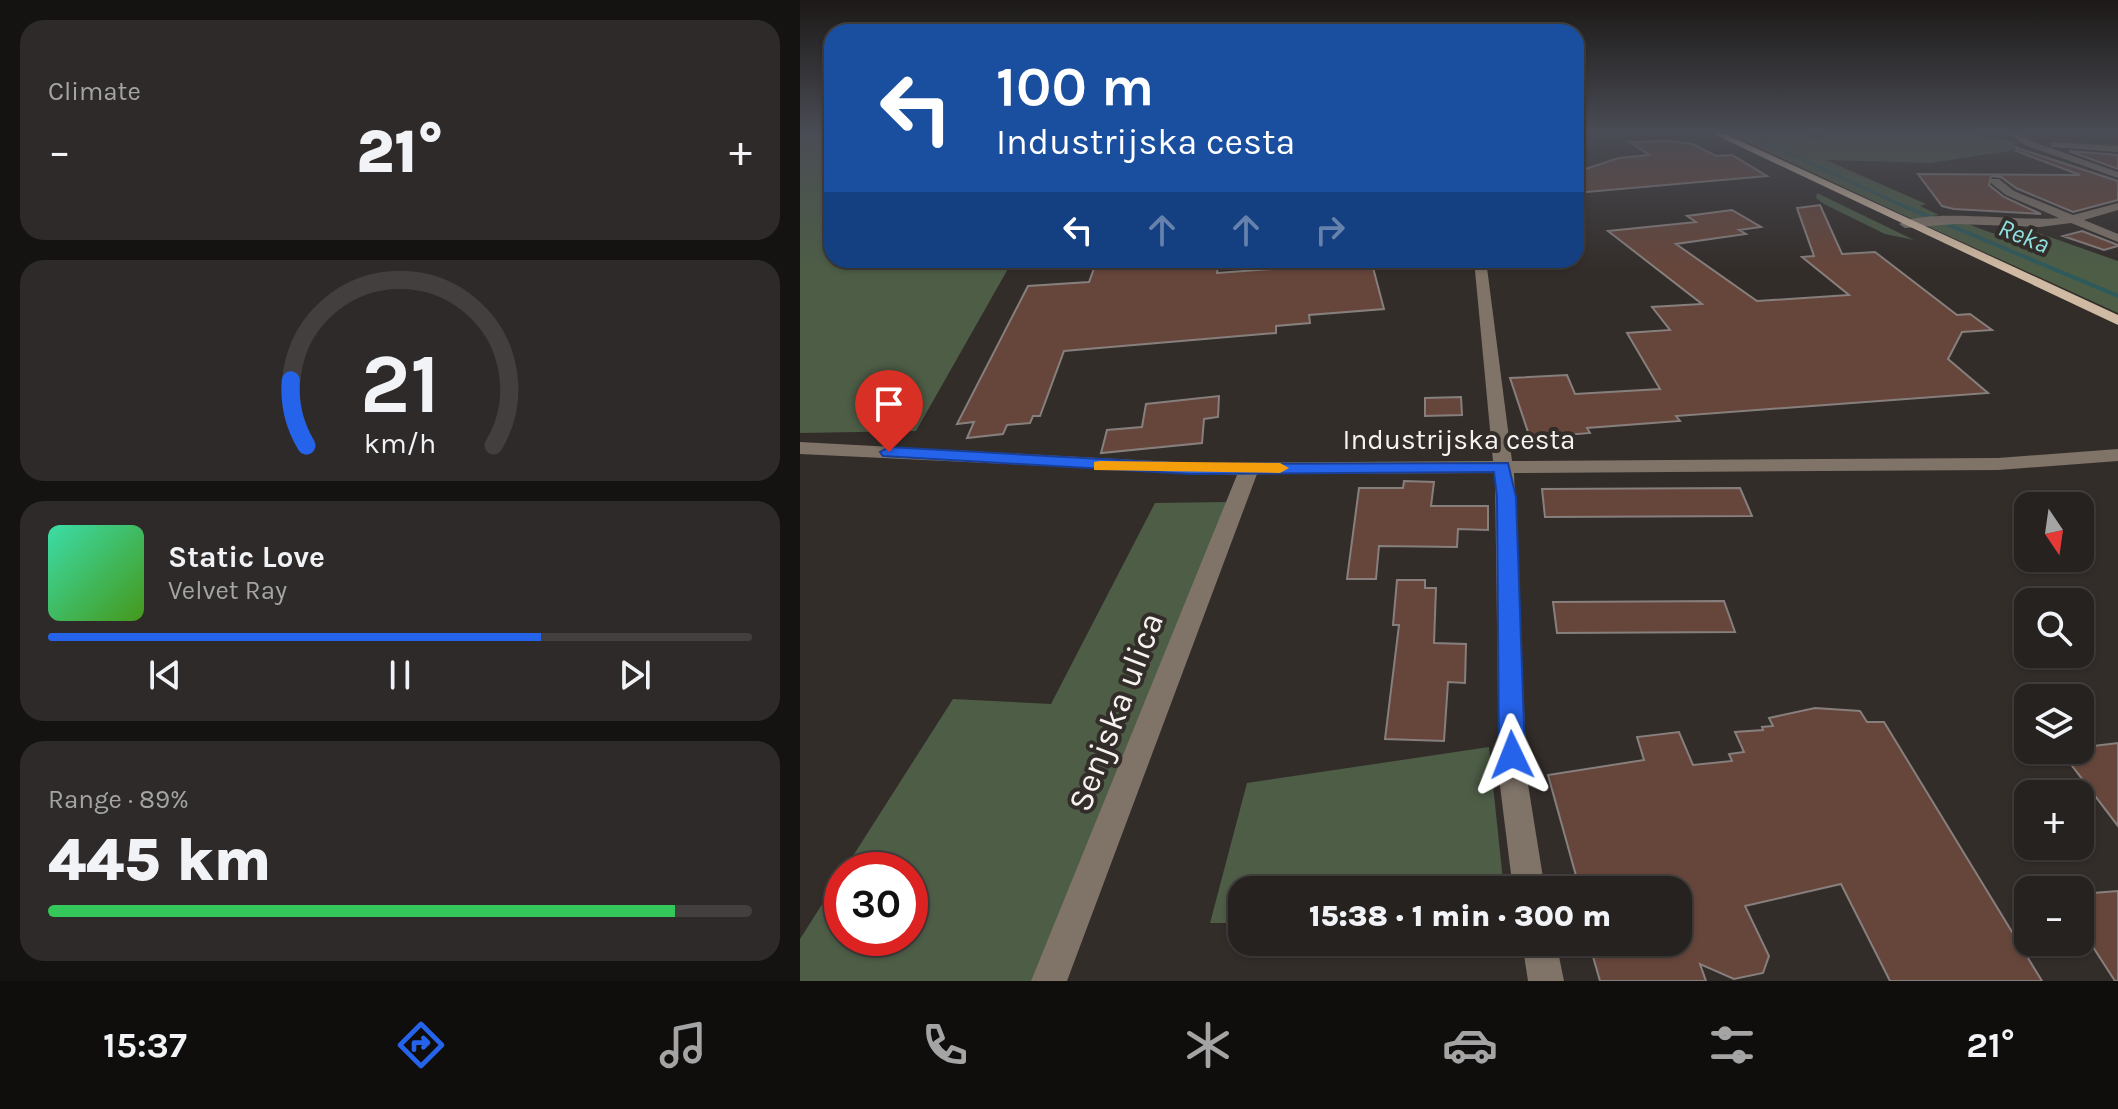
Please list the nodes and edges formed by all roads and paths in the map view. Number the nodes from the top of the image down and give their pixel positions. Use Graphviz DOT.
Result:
graph roads {
  1 [pos="1811,177"];
  2 [pos="1995,181"];
  3 [pos="2118,206"];
  4 [pos="2073,220"];
  5 [pos="1911,223"];
  6 [pos="2118,238"];
  7 [pos="1481,268"];
  8 [pos="2118,321"];
  9 [pos="800,448"];
  10 [pos="2118,455"];
  11 [pos="1502,467"];
  12 [pos="1249,469"];
  13 [pos="1527,876"];
  14 [pos="1542,956"];
  15 [pos="1049,981"];
  16 [pos="1546,981"];
  1 -- 5 [label="main road"];
  2 -- 4 [label="street"];
  3 -- 4 [label="street"];
  4 -- 5 [label="street"];
  4 -- 6 [label="street"];
  5 -- 8 [label="main road"];
  7 -- 11 [label="street"];
  9 -- 12 [label="street, Industrijska cesta"];
  10 -- 11 [label="street, Industrijska cesta"];
  11 -- 12 [label="street, Industrijska cesta"];
  11 -- 13 [label="street"];
  12 -- 15 [label="street, Senjska ulica"];
  14 -- 16 [label="street"];
}
